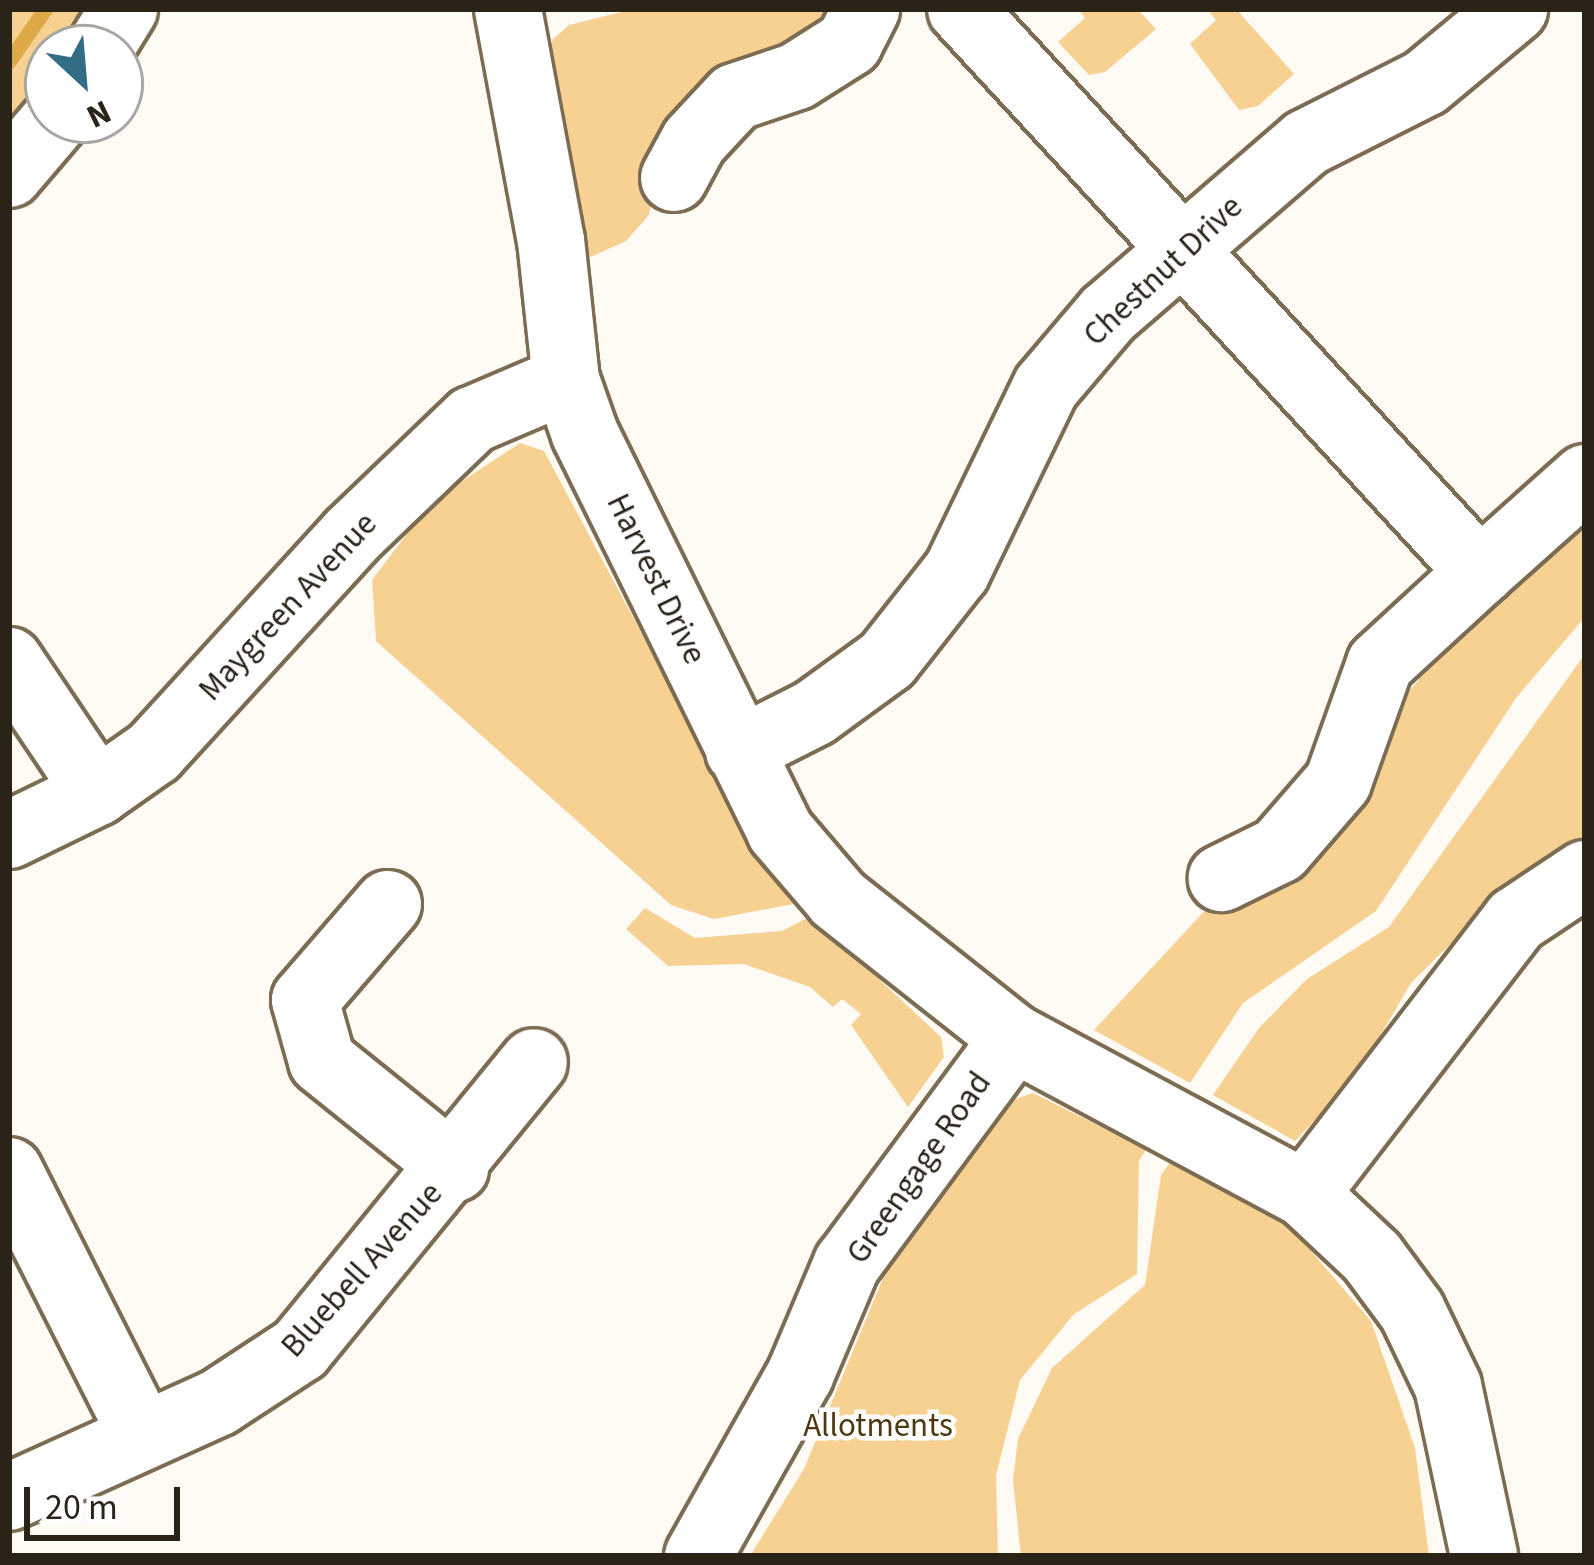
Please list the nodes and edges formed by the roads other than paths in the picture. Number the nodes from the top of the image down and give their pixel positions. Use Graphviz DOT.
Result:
graph roads {
  1 [pos="508,9"];
  2 [pos="866,9"];
  3 [pos="961,9"];
  4 [pos="1514,9"];
  5 [pos="35,144"];
  6 [pos="9,174"];
  7 [pos="674,178"];
  8 [pos="1180,248"];
  9 [pos="566,380"];
  10 [pos="1585,478"];
  11 [pos="1480,572"];
  12 [pos="9,661"];
  13 [pos="739,751"];
  14 [pos="97,792"];
  15 [pos="9,835"];
  16 [pos="1585,874"];
  17 [pos="1222,878"];
  18 [pos="388,904"];
  19 [pos="1014,1038"];
  20 [pos="534,1062"];
  21 [pos="454,1168"];
  22 [pos="9,1171"];
  23 [pos="1305,1194"];
  24 [pos="143,1436"];
  25 [pos="9,1497"];
  26 [pos="698,1556"];
  27 [pos="1484,1556"];
  1 -- 9 [label="street, Harvest Drive"];
  2 -- 7 [label="street"];
  3 -- 8 [label="street"];
  4 -- 8 [label="street, Chestnut Drive"];
  5 -- 6 [label="street"];
  8 -- 11 [label="street"];
  8 -- 13 [label="street, Chestnut Drive"];
  9 -- 13 [label="street, Harvest Drive"];
  9 -- 14 [label="street, Maygreen Avenue"];
  10 -- 11 [label="street"];
  11 -- 17 [label="street"];
  12 -- 14 [label="street"];
  13 -- 19 [label="street, Harvest Drive"];
  14 -- 15 [label="street, Maygreen Avenue"];
  16 -- 23 [label="street"];
  18 -- 21 [label="street, Bluebell Avenue"];
  19 -- 23 [label="street, Harvest Drive"];
  19 -- 26 [label="street, Greengage Road"];
  20 -- 21 [label="street, Bluebell Avenue"];
  21 -- 24 [label="street, Bluebell Avenue"];
  22 -- 24 [label="street"];
  23 -- 27 [label="street, Harvest Drive"];
  24 -- 25 [label="street, Bluebell Avenue"];
}
